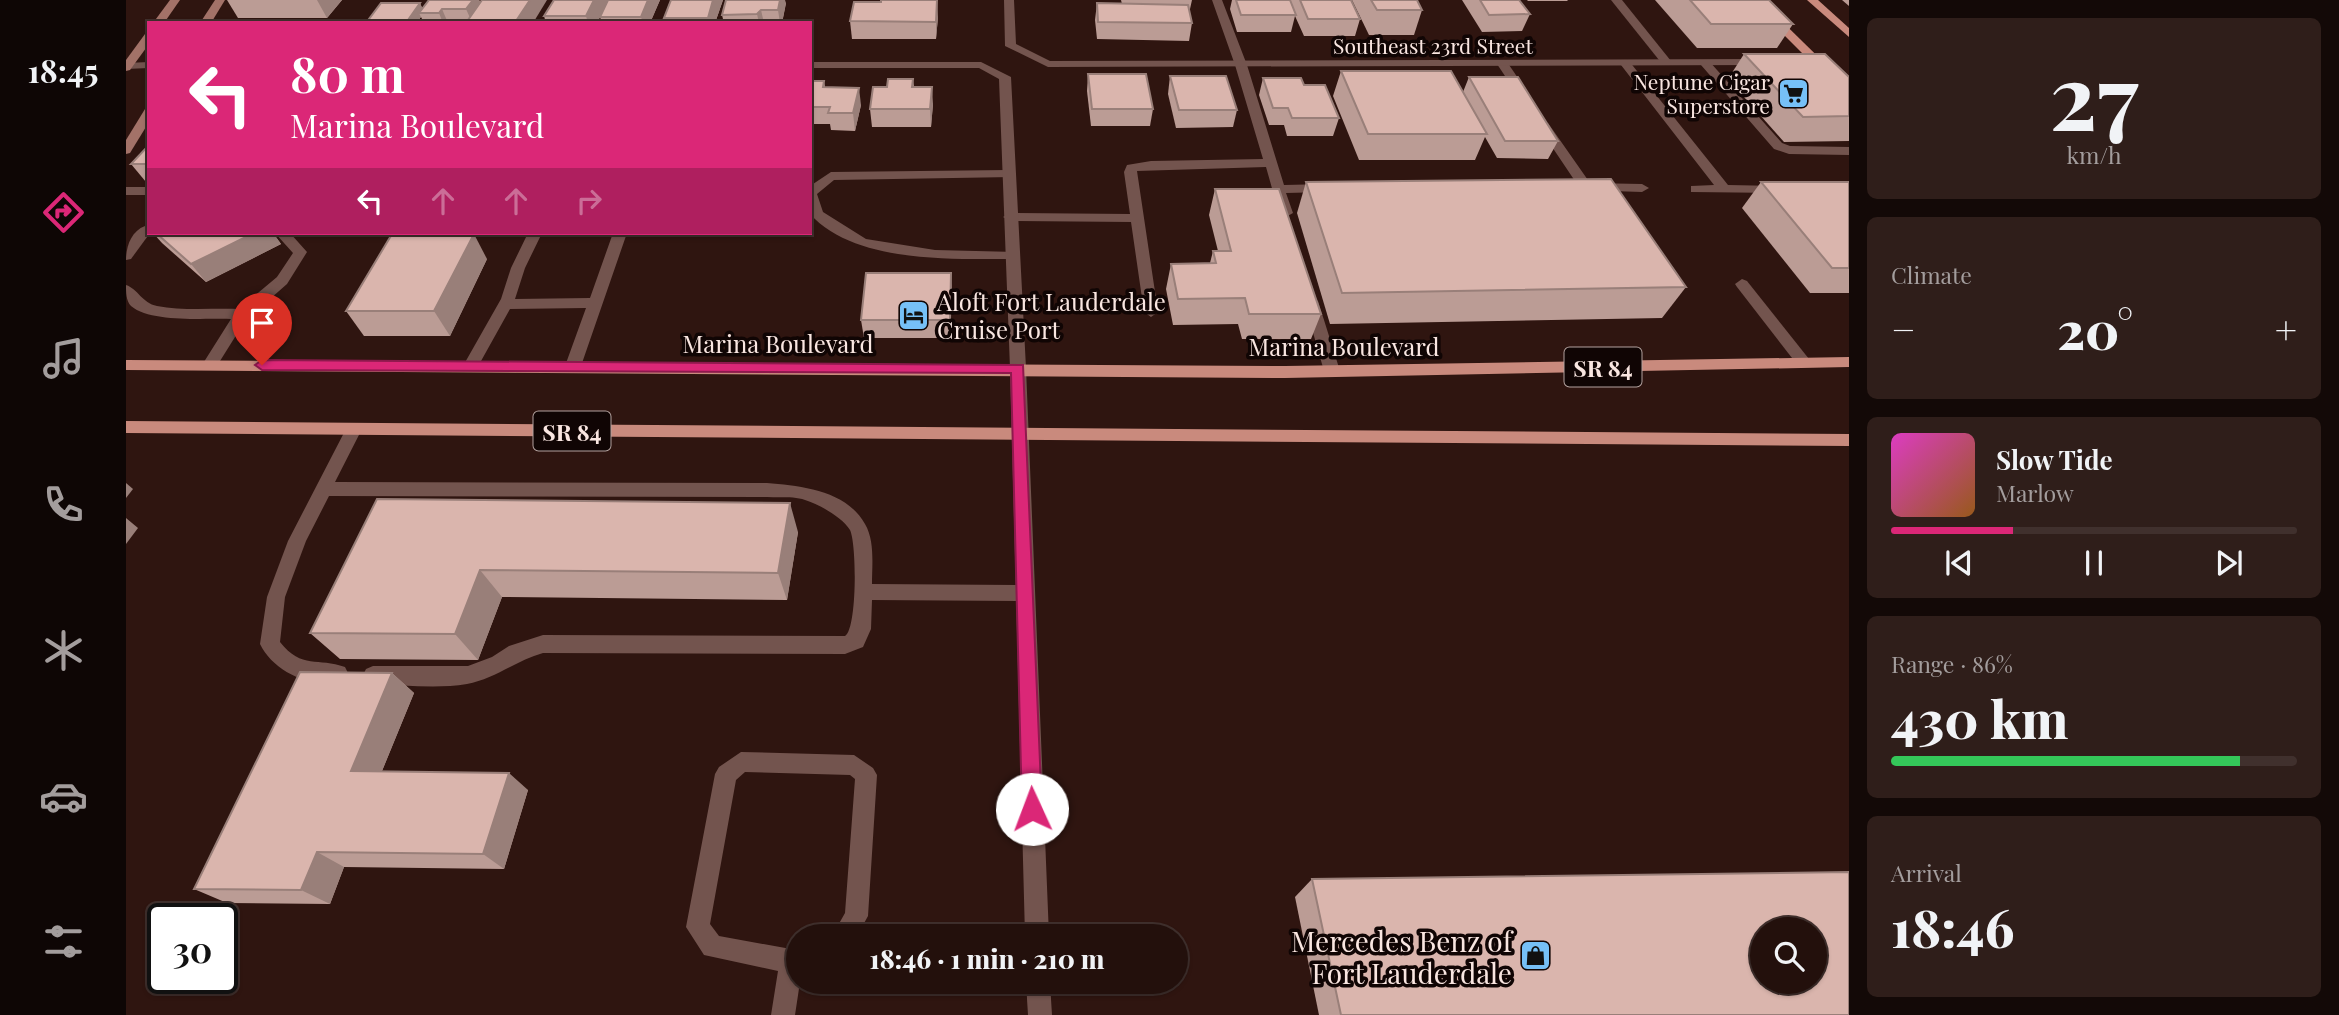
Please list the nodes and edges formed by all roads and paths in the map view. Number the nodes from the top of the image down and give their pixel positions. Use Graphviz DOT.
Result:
graph roads {
  1 [pos="174,0"];
  2 [pos="220,0"];
  3 [pos="1009,0"];
  4 [pos="1217,0"];
  5 [pos="1616,0"];
  6 [pos="1754,0"];
  7 [pos="1812,0"];
  8 [pos="159,21"];
  9 [pos="206,21"];
  10 [pos="1849,34"];
  11 [pos="147,39"];
  12 [pos="1779,62"];
  13 [pos="1805,62"];
  14 [pos="1818,62"];
  15 [pos="1625,63"];
  16 [pos="1667,63"];
  17 [pos="1705,63"];
  18 [pos="1503,64"];
  19 [pos="147,65"];
  20 [pos="812,65"];
  21 [pos="1241,65"];
  22 [pos="126,67"];
  23 [pos="1849,94"];
  24 [pos="147,115"];
  25 [pos="126,150"];
  26 [pos="1849,150"];
  27 [pos="1270,163"];
  28 [pos="1008,174"];
  29 [pos="1335,188"];
  30 [pos="1642,188"];
  31 [pos="1279,189"];
  32 [pos="1696,189"];
  33 [pos="1724,189"];
  34 [pos="1793,190"];
  35 [pos="126,191"];
  36 [pos="147,191"];
  37 [pos="812,191"];
  38 [pos="812,199"];
  39 [pos="1010,217"];
  40 [pos="1137,218"];
  41 [pos="1290,228"];
  42 [pos="147,229"];
  43 [pos="126,231"];
  44 [pos="284,235"];
  45 [pos="534,235"];
  46 [pos="619,235"];
  47 [pos="1012,255"];
  48 [pos="126,256"];
  49 [pos="1742,284"];
  50 [pos="126,290"];
  51 [pos="1309,293"];
  52 [pos="597,303"];
  53 [pos="505,304"];
  54 [pos="1151,312"];
  55 [pos="242,314"];
  56 [pos="1849,362"];
  57 [pos="1804,363"];
  58 [pos="126,365"];
  59 [pos="210,365"];
  60 [pos="471,366"];
  61 [pos="573,366"];
  62 [pos="1018,368"];
  63 [pos="1332,371"];
  64 [pos="126,427"];
  65 [pos="354,429"];
  66 [pos="1018,435"];
  67 [pos="1849,440"];
  68 [pos="324,489"];
  69 [pos="863,592"];
  70 [pos="1024,593"];
  71 [pos="851,924"];
  72 [pos="1037,924"];
  73 [pos="786,958"];
  74 [pos="787,994"];
  75 [pos="1039,994"];
  76 [pos="783,1015"];
  77 [pos="1040,1015"];
  1 -- 8 [label="main road"];
  2 -- 9 [label="main road"];
  3 -- 21 [label="street, Southeast 23rd Street"];
  4 -- 21 [label="street"];
  5 -- 16 [label="street"];
  6 -- 14 [label="main road"];
  7 -- 10 [label="main road"];
  11 -- 22 [label="main road"];
  12 -- 17 [label="street, Southeast 23rd Street"];
  13 -- 14 [label="street"];
  14 -- 23 [label="main road"];
  15 -- 16 [label="street, Southeast 23rd Street"];
  15 -- 18 [label="street, Southeast 23rd Street"];
  15 -- 33 [label="street"];
  16 -- 17 [label="street, Southeast 23rd Street"];
  17 -- 26 [label="street"];
  18 -- 21 [label="street, Southeast 23rd Street"];
  18 -- 30 [label="street"];
  19 -- 22 [label="street"];
  20 -- 28 [label="street"];
  21 -- 27 [label="street"];
  24 -- 25 [label="main road"];
  27 -- 31 [label="street"];
  27 -- 40 [label="street"];
  28 -- 37 [label="street"];
  28 -- 39 [label="street"];
  29 -- 31 [label="street"];
  31 -- 41 [label="street"];
  32 -- 33 [label="street"];
  33 -- 34 [label="street"];
  35 -- 36 [label="street"];
  38 -- 47 [label="street"];
  39 -- 40 [label="street"];
  39 -- 47 [label="street"];
  40 -- 54 [label="street"];
  42 -- 43 [label="street"];
  42 -- 48 [label="street"];
  44 -- 55 [label="street"];
  45 -- 53 [label="street"];
  46 -- 52 [label="street"];
  47 -- 62 [label="street"];
  49 -- 57 [label="street"];
  50 -- 55 [label="street"];
  51 -- 63 [label="street"];
  52 -- 53 [label="street"];
  52 -- 61 [label="street"];
  53 -- 60 [label="street"];
  55 -- 59 [label="street"];
  56 -- 57 [label="main road, Marina Boulevard / SR 84"];
  57 -- 63 [label="main road, Marina Boulevard / SR 84"];
  58 -- 59 [label="main road, Marina Boulevard / SR 84"];
  59 -- 60 [label="main road, Marina Boulevard / SR 84"];
  60 -- 61 [label="main road, Marina Boulevard / SR 84"];
  61 -- 62 [label="main road, Marina Boulevard / SR 84"];
  62 -- 63 [label="main road, Marina Boulevard / SR 84"];
  62 -- 66 [label="street"];
  64 -- 65 [label="main road, SR 84"];
  65 -- 66 [label="main road, SR 84"];
  65 -- 68 [label="street"];
  66 -- 67 [label="main road, SR 84"];
  66 -- 70 [label="street"];
  68 -- 69 [label="street"];
  68 -- 69 [label="street"];
  69 -- 70 [label="street"];
  70 -- 72 [label="street"];
  71 -- 73 [label="street"];
  74 -- 76 [label="street"];
  75 -- 77 [label="street"];
}
